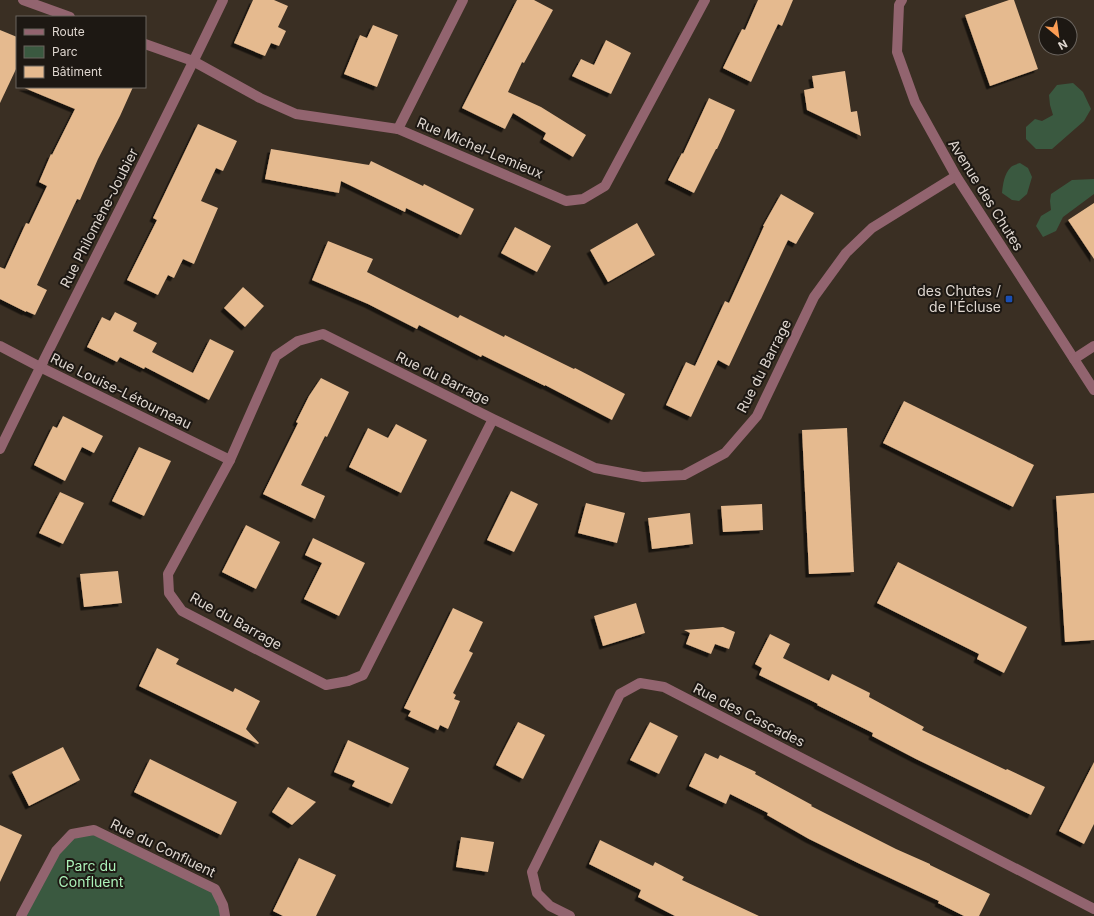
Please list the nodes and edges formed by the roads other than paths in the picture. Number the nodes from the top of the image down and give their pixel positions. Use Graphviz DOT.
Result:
graph roads {
  1 [pos="23,0"];
  2 [pos="223,0"];
  3 [pos="463,0"];
  4 [pos="705,0"];
  5 [pos="902,0"];
  6 [pos="67,16"];
  7 [pos="146,44"];
  8 [pos="194,61"];
  9 [pos="398,129"];
  10 [pos="956,176"];
  11 [pos="0,346"];
  12 [pos="1094,346"];
  13 [pos="1074,359"];
  14 [pos="40,367"];
  15 [pos="1094,390"];
  16 [pos="494,419"];
  17 [pos="0,449"];
  18 [pos="230,460"];
  19 [pos="1094,909"];
  20 [pos="21,916"];
  21 [pos="225,916"];
  22 [pos="570,916"];
  1 -- 6 [label="street"];
  2 -- 8 [label="street, Rue Philomène-Joubier"];
  3 -- 9 [label="street"];
  4 -- 9 [label="street, Rue Michel-Lemieux"];
  5 -- 10 [label="street, Avenue des Chutes"];
  7 -- 8 [label="street, Rue Michel-Lemieux"];
  8 -- 9 [label="street, Rue Michel-Lemieux"];
  8 -- 14 [label="street, Rue Philomène-Joubier"];
  10 -- 13 [label="street, Avenue des Chutes"];
  10 -- 16 [label="street, Rue du Barrage"];
  11 -- 14 [label="street, Rue Louise-Létourneau"];
  12 -- 13 [label="street"];
  13 -- 15 [label="street, Avenue des Chutes"];
  14 -- 17 [label="street, Rue Philomène-Joubier"];
  14 -- 18 [label="street, Rue Louise-Létourneau"];
  16 -- 18 [label="street, Rue du Barrage"];
  16 -- 18 [label="street, Rue du Barrage"];
  19 -- 22 [label="street, Rue des Cascades"];
  20 -- 21 [label="street, Rue du Confluent"];
}
